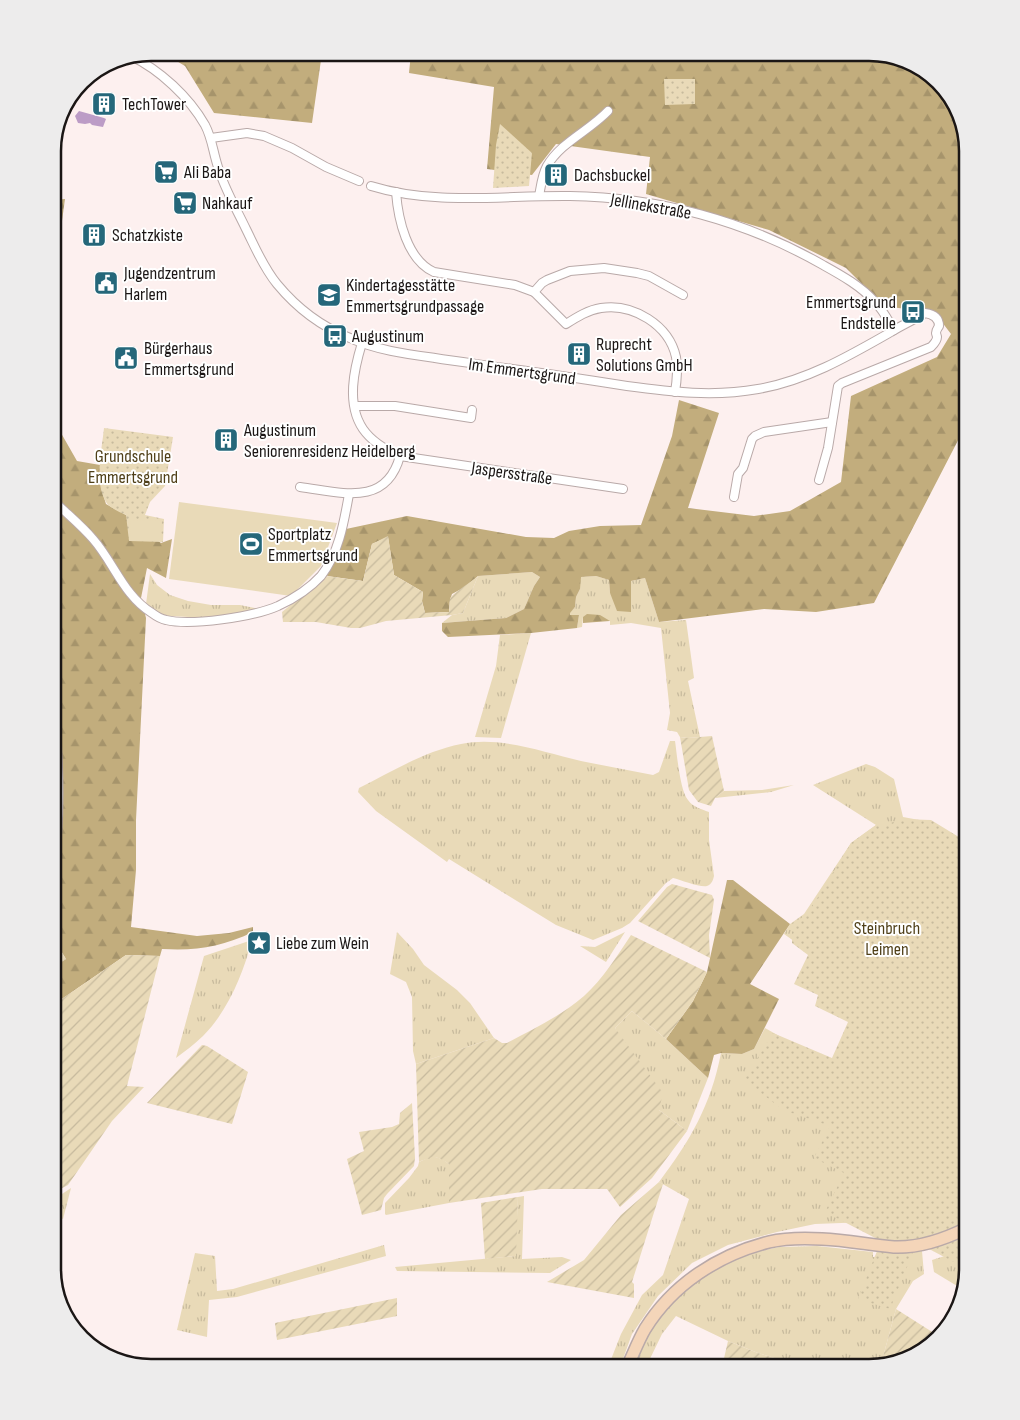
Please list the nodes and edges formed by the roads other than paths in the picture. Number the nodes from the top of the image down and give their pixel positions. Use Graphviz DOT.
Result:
graph roads {
  1 [pos="141,62"];
  2 [pos="608,111"];
  3 [pos="211,138"];
  4 [pos="359,181"];
  5 [pos="371,186"];
  6 [pos="396,192"];
  7 [pos="539,196"];
  8 [pos="534,292"];
  9 [pos="683,295"];
  10 [pos="894,330"];
  11 [pos="362,343"];
  12 [pos="675,392"];
  13 [pos="355,406"];
  14 [pos="472,410"];
  15 [pos="832,422"];
  16 [pos="400,456"];
  17 [pos="818,480"];
  18 [pos="300,487"];
  19 [pos="624,489"];
  20 [pos="349,494"];
  21 [pos="734,497"];
  22 [pos="61,508"];
  23 [pos="959,1232"];
  24 [pos="632,1359"];
  1 -- 3 [label="street, Im Emmertsgrund"];
  2 -- 7 [label="street"];
  3 -- 4 [label="street"];
  3 -- 11 [label="street, Im Emmertsgrund"];
  5 -- 6 [label="street, Jellinekstraße"];
  6 -- 7 [label="street, Jellinekstraße"];
  6 -- 8 [label="street"];
  7 -- 10 [label="street, Jellinekstraße"];
  8 -- 9 [label="street"];
  8 -- 12 [label="street"];
  10 -- 12 [label="street, Im Emmertsgrund"];
  10 -- 15 [label="street, Im Emmertsgrund"];
  11 -- 12 [label="street, Im Emmertsgrund"];
  11 -- 13 [label="street, Jaspersstraße"];
  13 -- 14 [label="street"];
  13 -- 16 [label="street, Jaspersstraße"];
  15 -- 17 [label="street, Im Emmertsgrund"];
  15 -- 21 [label="street"];
  16 -- 19 [label="street, Jaspersstraße"];
  16 -- 20 [label="street"];
  18 -- 20 [label="street"];
  20 -- 22 [label="street"];
  23 -- 24 [label="main road"];
}
